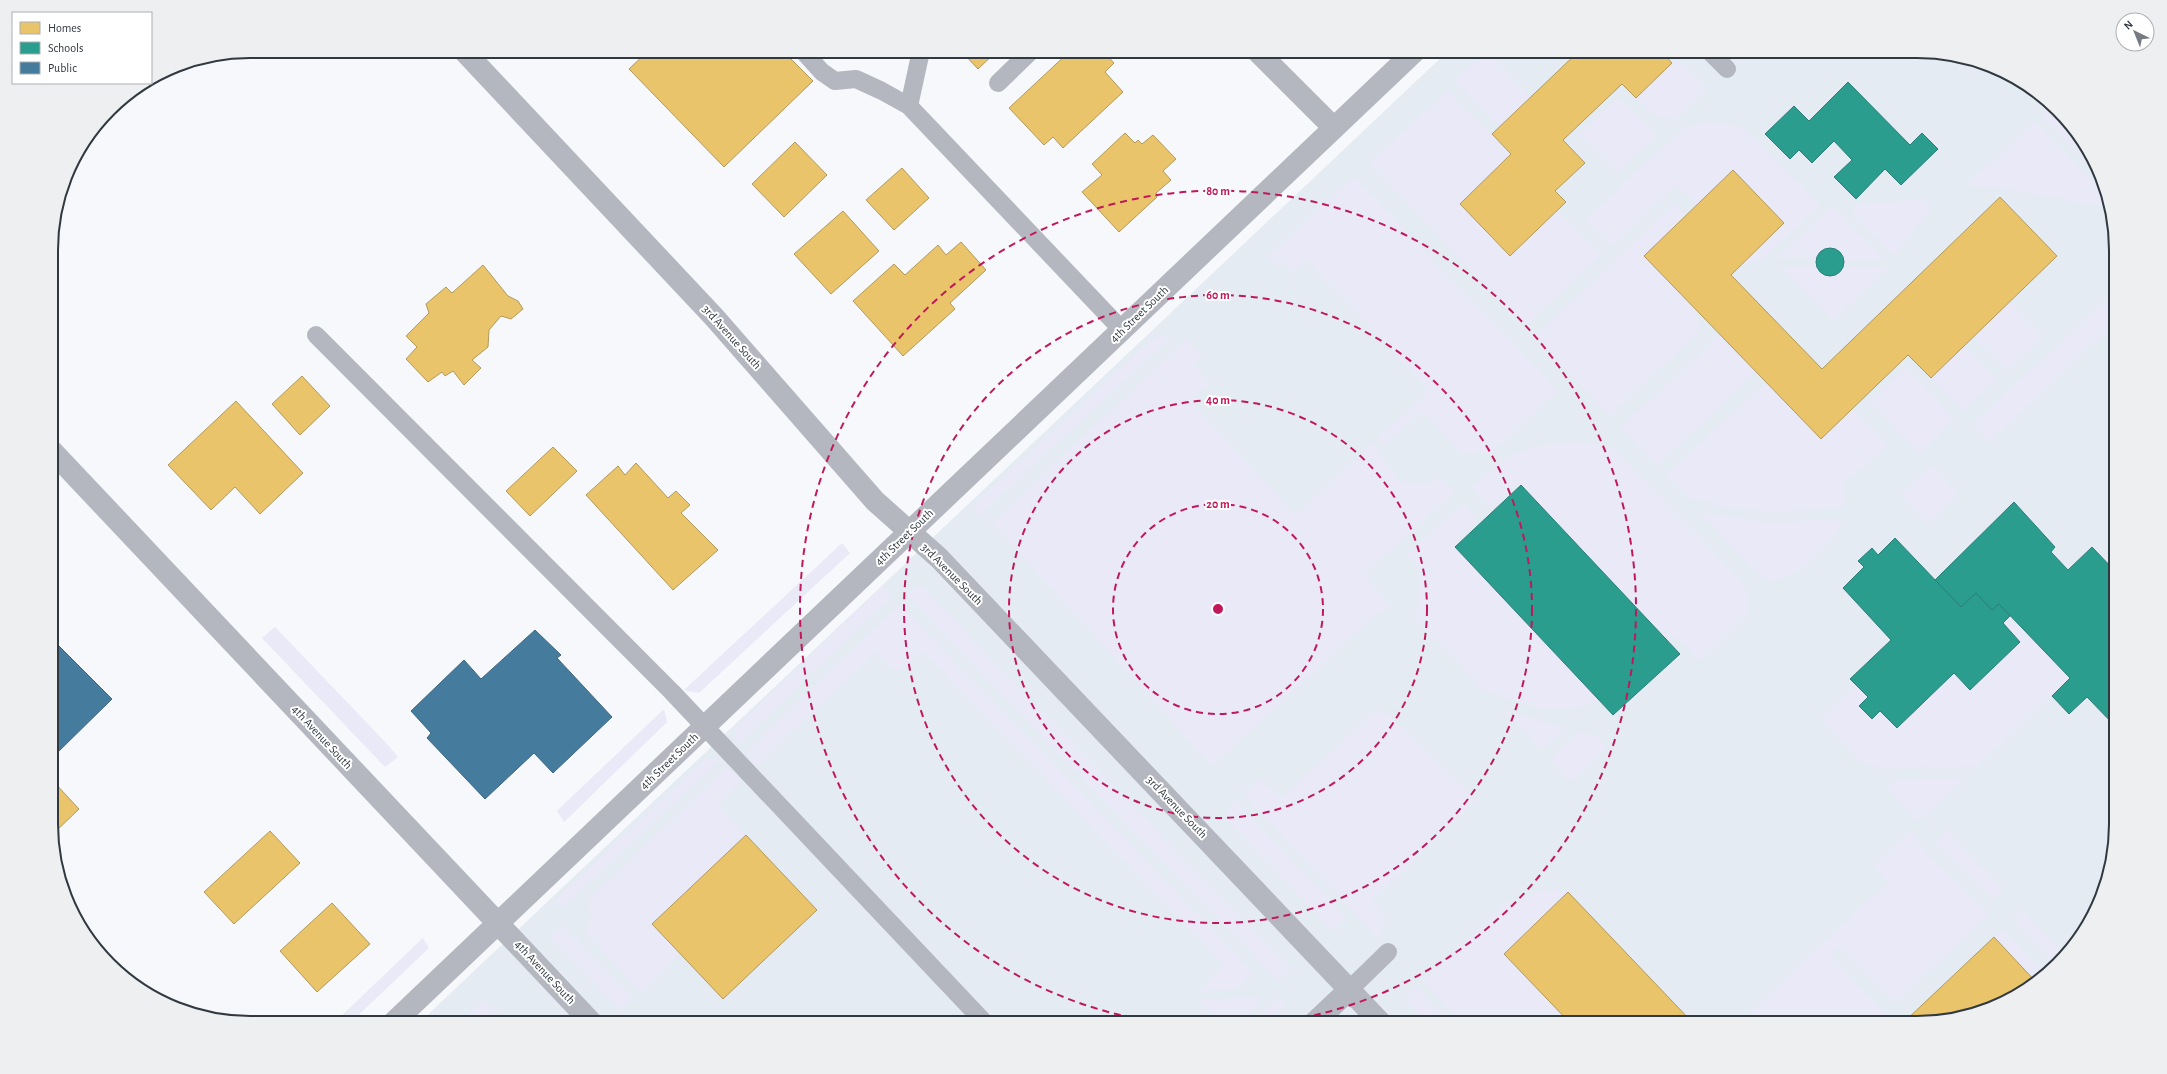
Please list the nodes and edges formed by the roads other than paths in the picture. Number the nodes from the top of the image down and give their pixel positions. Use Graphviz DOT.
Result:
graph roads {
  1 [pos="471,58"];
  2 [pos="809,58"];
  3 [pos="919,58"];
  4 [pos="1024,58"];
  5 [pos="1264,58"];
  6 [pos="1408,58"];
  7 [pos="1716,58"];
  8 [pos="1727,69"];
  9 [pos="998,83"];
  10 [pos="909,106"];
  11 [pos="1334,128"];
  12 [pos="1122,330"];
  13 [pos="316,335"];
  14 [pos="58,457"];
  15 [pos="909,533"];
  16 [pos="705,727"];
  17 [pos="499,923"];
  18 [pos="1388,952"];
  19 [pos="1349,990"];
  20 [pos="400,1016"];
  21 [pos="585,1016"];
  22 [pos="978,1016"];
  23 [pos="1321,1016"];
  24 [pos="1373,1016"];
  1 -- 15 [label="street, 3rd Avenue South"];
  2 -- 10 [label="lane"];
  3 -- 10 [label="lane"];
  4 -- 9 [label="lane"];
  5 -- 11 [label="street"];
  6 -- 11 [label="street, 4th Street South"];
  7 -- 8 [label="lane"];
  10 -- 12 [label="lane"];
  11 -- 12 [label="street, 4th Street South"];
  12 -- 15 [label="street, 4th Street South"];
  13 -- 16 [label="lane"];
  14 -- 17 [label="street, 4th Avenue South"];
  15 -- 16 [label="street, 4th Street South"];
  15 -- 19 [label="street, 3rd Avenue South"];
  16 -- 17 [label="street, 4th Street South"];
  16 -- 22 [label="lane"];
  17 -- 20 [label="street, 4th Street South"];
  17 -- 21 [label="street, 4th Avenue South"];
  18 -- 19 [label="lane"];
  19 -- 23 [label="street"];
  19 -- 24 [label="street, 3rd Avenue South"];
}
